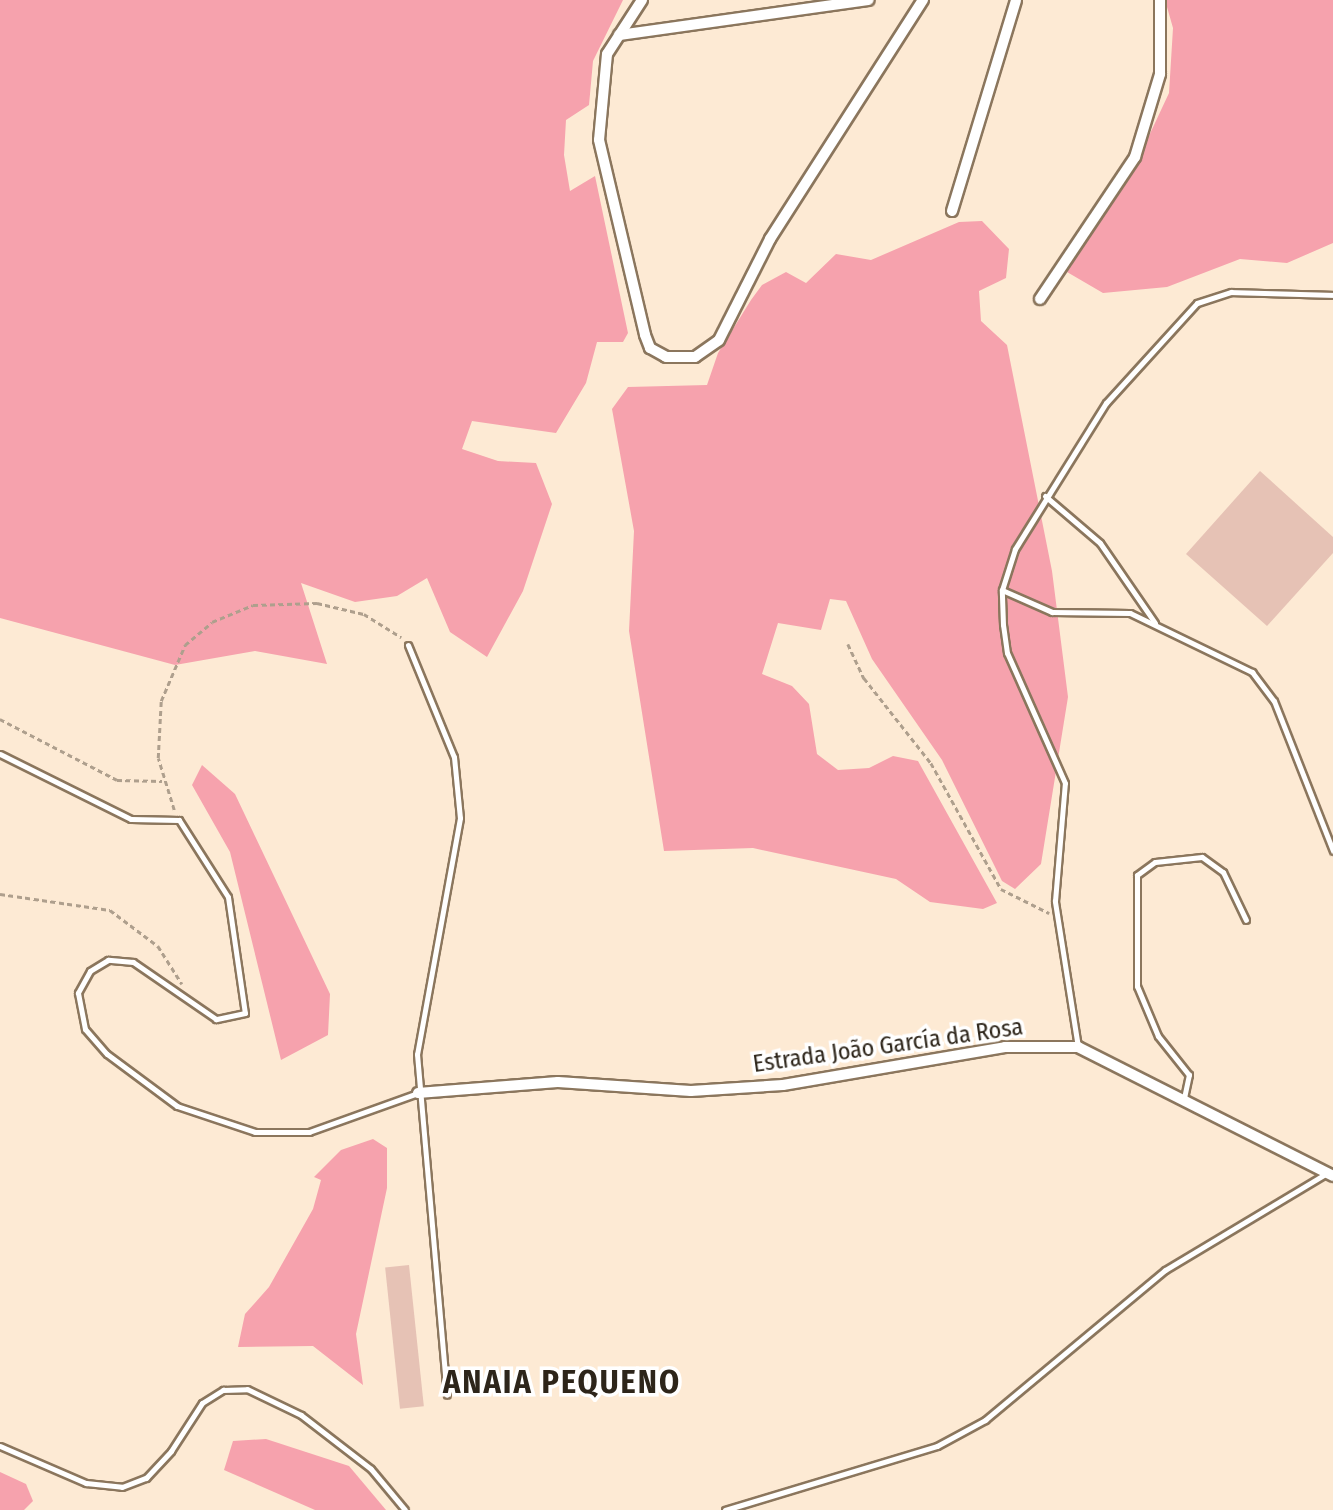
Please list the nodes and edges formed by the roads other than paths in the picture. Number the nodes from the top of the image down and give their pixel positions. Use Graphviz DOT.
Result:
graph roads {
  1 [pos="642,0"];
  2 [pos="869,0"];
  3 [pos="923,0"];
  4 [pos="1016,0"];
  5 [pos="1160,0"];
  6 [pos="619,35"];
  7 [pos="952,211"];
  8 [pos="1333,295"];
  9 [pos="1040,299"];
  10 [pos="1045,496"];
  11 [pos="1002,590"];
  12 [pos="1155,623"];
  13 [pos="408,645"];
  14 [pos="0,754"];
  15 [pos="1333,851"];
  16 [pos="1246,920"];
  17 [pos="1078,1046"];
  18 [pos="418,1093"];
  19 [pos="1184,1098"];
  20 [pos="1330,1174"];
  21 [pos="447,1395"];
  22 [pos="0,1446"];
  23 [pos="405,1510"];
  24 [pos="726,1510"];
  1 -- 6 [label="street"];
  2 -- 6 [label="street"];
  3 -- 6 [label="street"];
  4 -- 7 [label="street"];
  5 -- 9 [label="street"];
  8 -- 10 [label="lane"];
  10 -- 11 [label="lane"];
  10 -- 12 [label="lane"];
  11 -- 12 [label="lane"];
  11 -- 17 [label="lane"];
  12 -- 15 [label="lane"];
  13 -- 18 [label="lane"];
  14 -- 18 [label="lane"];
  16 -- 19 [label="lane"];
  17 -- 18 [label="street, Estrada João García da Rosa"];
  17 -- 19 [label="street, Estrada João García da Rosa"];
  18 -- 21 [label="lane"];
  19 -- 20 [label="street, Estrada João García da Rosa"];
  20 -- 24 [label="lane"];
  22 -- 23 [label="lane"];
}
